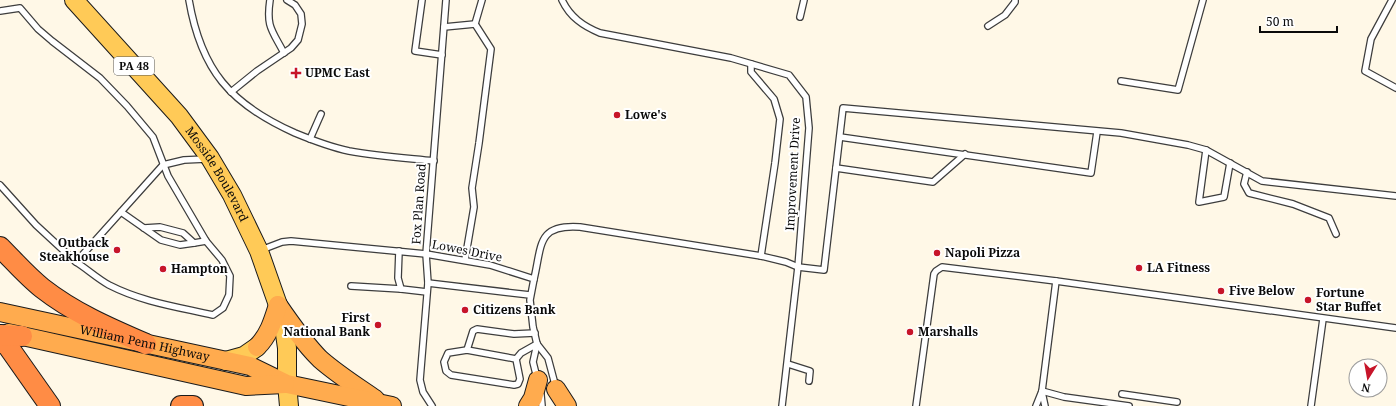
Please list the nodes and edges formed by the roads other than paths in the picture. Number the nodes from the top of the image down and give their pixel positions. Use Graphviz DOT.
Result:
graph roads {
  1 [pos="189,0"];
  2 [pos="270,0"];
  3 [pos="287,0"];
  4 [pos="422,0"];
  5 [pos="446,0"];
  6 [pos="482,0"];
  7 [pos="562,0"];
  8 [pos="804,0"];
  9 [pos="1015,0"];
  10 [pos="1203,0"];
  11 [pos="1392,0"];
  12 [pos="83,7"];
  13 [pos="0,11"];
  14 [pos="800,17"];
  15 [pos="475,24"];
  16 [pos="988,26"];
  17 [pos="444,27"];
  18 [pos="284,53"];
  19 [pos="442,55"];
  20 [pos="751,64"];
  21 [pos="1121,81"];
  22 [pos="1396,88"];
  23 [pos="231,92"];
  24 [pos="321,114"];
  25 [pos="1097,132"];
  26 [pos="840,137"];
  27 [pos="310,139"];
  28 [pos="1206,150"];
  29 [pos="965,154"];
  30 [pos="210,158"];
  31 [pos="434,161"];
  32 [pos="1230,163"];
  33 [pos="163,165"];
  34 [pos="836,168"];
  35 [pos="1247,172"];
  36 [pos="0,185"];
  37 [pos="1396,196"];
  38 [pos="121,212"];
  39 [pos="144,228"];
  40 [pos="1336,234"];
  41 [pos="206,241"];
  42 [pos="194,243"];
  43 [pos="0,247"];
  44 [pos="259,251"];
  45 [pos="399,251"];
  46 [pos="426,254"];
  47 [pos="761,256"];
  48 [pos="464,260"];
  49 [pos="76,262"];
  50 [pos="798,268"];
  51 [pos="534,278"];
  52 [pos="1056,281"];
  53 [pos="428,283"];
  54 [pos="351,286"];
  55 [pos="401,289"];
  56 [pos="427,292"];
  57 [pos="530,295"];
  58 [pos="278,305"];
  59 [pos="0,312"];
  60 [pos="1323,319"];
  61 [pos="1396,328"];
  62 [pos="0,331"];
  63 [pos="535,333"];
  64 [pos="0,335"];
  65 [pos="22,336"];
  66 [pos="146,344"];
  67 [pos="538,344"];
  68 [pos="257,347"];
  69 [pos="467,350"];
  70 [pos="516,359"];
  71 [pos="226,361"];
  72 [pos="788,364"];
  73 [pos="538,380"];
  74 [pos="809,381"];
  75 [pos="287,384"];
  76 [pos="1042,391"];
  77 [pos="1122,394"];
  78 [pos="557,397"];
  79 [pos="1177,402"];
  80 [pos="388,405"];
  81 [pos="50,406"];
  82 [pos="181,406"];
  83 [pos="193,406"];
  84 [pos="279,406"];
  85 [pos="289,406"];
  86 [pos="432,406"];
  87 [pos="528,406"];
  88 [pos="542,406"];
  89 [pos="567,406"];
  90 [pos="782,406"];
  91 [pos="916,406"];
  92 [pos="1036,406"];
  93 [pos="1044,406"];
  94 [pos="1129,406"];
  95 [pos="1311,406"];
  1 -- 23 [label="lane"];
  2 -- 18 [label="lane"];
  3 -- 18 [label="lane"];
  4 -- 19 [label="lane"];
  5 -- 17 [label="lane, Fox Plan Road"];
  6 -- 15 [label="lane"];
  7 -- 20 [label="lane, Improvement Drive"];
  8 -- 14 [label="lane"];
  9 -- 16 [label="lane"];
  10 -- 21 [label="lane"];
  11 -- 22 [label="lane"];
  12 -- 30 [label="main road, Mosside Boulevard / PA 48"];
  13 -- 33 [label="lane"];
  15 -- 17 [label="lane"];
  15 -- 48 [label="lane"];
  17 -- 19 [label="lane, Fox Plan Road"];
  18 -- 23 [label="lane"];
  19 -- 31 [label="lane, Fox Plan Road"];
  20 -- 47 [label="lane"];
  20 -- 50 [label="lane, Improvement Drive"];
  23 -- 27 [label="lane"];
  24 -- 27 [label="lane"];
  25 -- 26 [label="lane"];
  25 -- 28 [label="lane"];
  25 -- 29 [label="lane"];
  26 -- 29 [label="lane"];
  26 -- 34 [label="lane"];
  27 -- 31 [label="lane"];
  28 -- 32 [label="lane"];
  28 -- 32 [label="lane"];
  29 -- 34 [label="lane"];
  30 -- 33 [label="lane"];
  30 -- 44 [label="main road, Mosside Boulevard / PA 48"];
  31 -- 46 [label="lane, Fox Plan Road"];
  32 -- 35 [label="lane"];
  33 -- 38 [label="lane"];
  33 -- 41 [label="lane"];
  34 -- 50 [label="lane"];
  35 -- 37 [label="lane"];
  35 -- 40 [label="lane"];
  36 -- 49 [label="lane"];
  38 -- 39 [label="lane"];
  38 -- 49 [label="lane"];
  39 -- 42 [label="lane"];
  39 -- 42 [label="lane"];
  41 -- 42 [label="lane"];
  41 -- 49 [label="lane"];
  43 -- 66 [label="highway"];
  44 -- 45 [label="lane, Lowes Drive"];
  44 -- 58 [label="main road, Mosside Boulevard / PA 48"];
  45 -- 46 [label="lane, Lowes Drive"];
  45 -- 55 [label="lane"];
  46 -- 48 [label="lane, Lowes Drive"];
  46 -- 53 [label="lane, Fox Plan Road"];
  47 -- 50 [label="lane"];
  47 -- 51 [label="lane"];
  48 -- 51 [label="lane, Lowes Drive"];
  50 -- 72 [label="lane, Improvement Drive"];
  51 -- 57 [label="lane"];
  52 -- 60 [label="lane"];
  52 -- 76 [label="lane"];
  52 -- 91 [label="lane"];
  53 -- 56 [label="lane, Fox Plan Road"];
  53 -- 57 [label="lane"];
  54 -- 55 [label="lane"];
  55 -- 56 [label="lane"];
  56 -- 86 [label="lane, Fox Plan Road"];
  57 -- 63 [label="lane"];
  58 -- 68 [label="highway"];
  58 -- 75 [label="main road, Mosside Boulevard / PA 48"];
  58 -- 80 [label="highway"];
  59 -- 66 [label="highway, William Penn Highway"];
  60 -- 61 [label="lane"];
  60 -- 95 [label="lane"];
  62 -- 65 [label="highway, William Penn Highway"];
  63 -- 67 [label="lane"];
  63 -- 69 [label="lane"];
  64 -- 65 [label="highway"];
  64 -- 81 [label="highway"];
  65 -- 75 [label="highway, William Penn Highway"];
  66 -- 71 [label="highway, William Penn Highway"];
  67 -- 70 [label="lane"];
  67 -- 73 [label="lane"];
  67 -- 78 [label="lane"];
  68 -- 71 [label="main road"];
  69 -- 70 [label="lane"];
  69 -- 70 [label="lane"];
  71 -- 75 [label="highway, William Penn Highway"];
  72 -- 74 [label="lane"];
  72 -- 90 [label="lane, Improvement Drive"];
  73 -- 87 [label="highway"];
  73 -- 88 [label="lane"];
  75 -- 80 [label="highway, William Penn Highway"];
  75 -- 84 [label="main road"];
  75 -- 85 [label="main road"];
  76 -- 92 [label="lane"];
  76 -- 93 [label="lane"];
  76 -- 94 [label="lane"];
  77 -- 79 [label="lane"];
  78 -- 89 [label="highway"];
  82 -- 83 [label="highway"];
}
